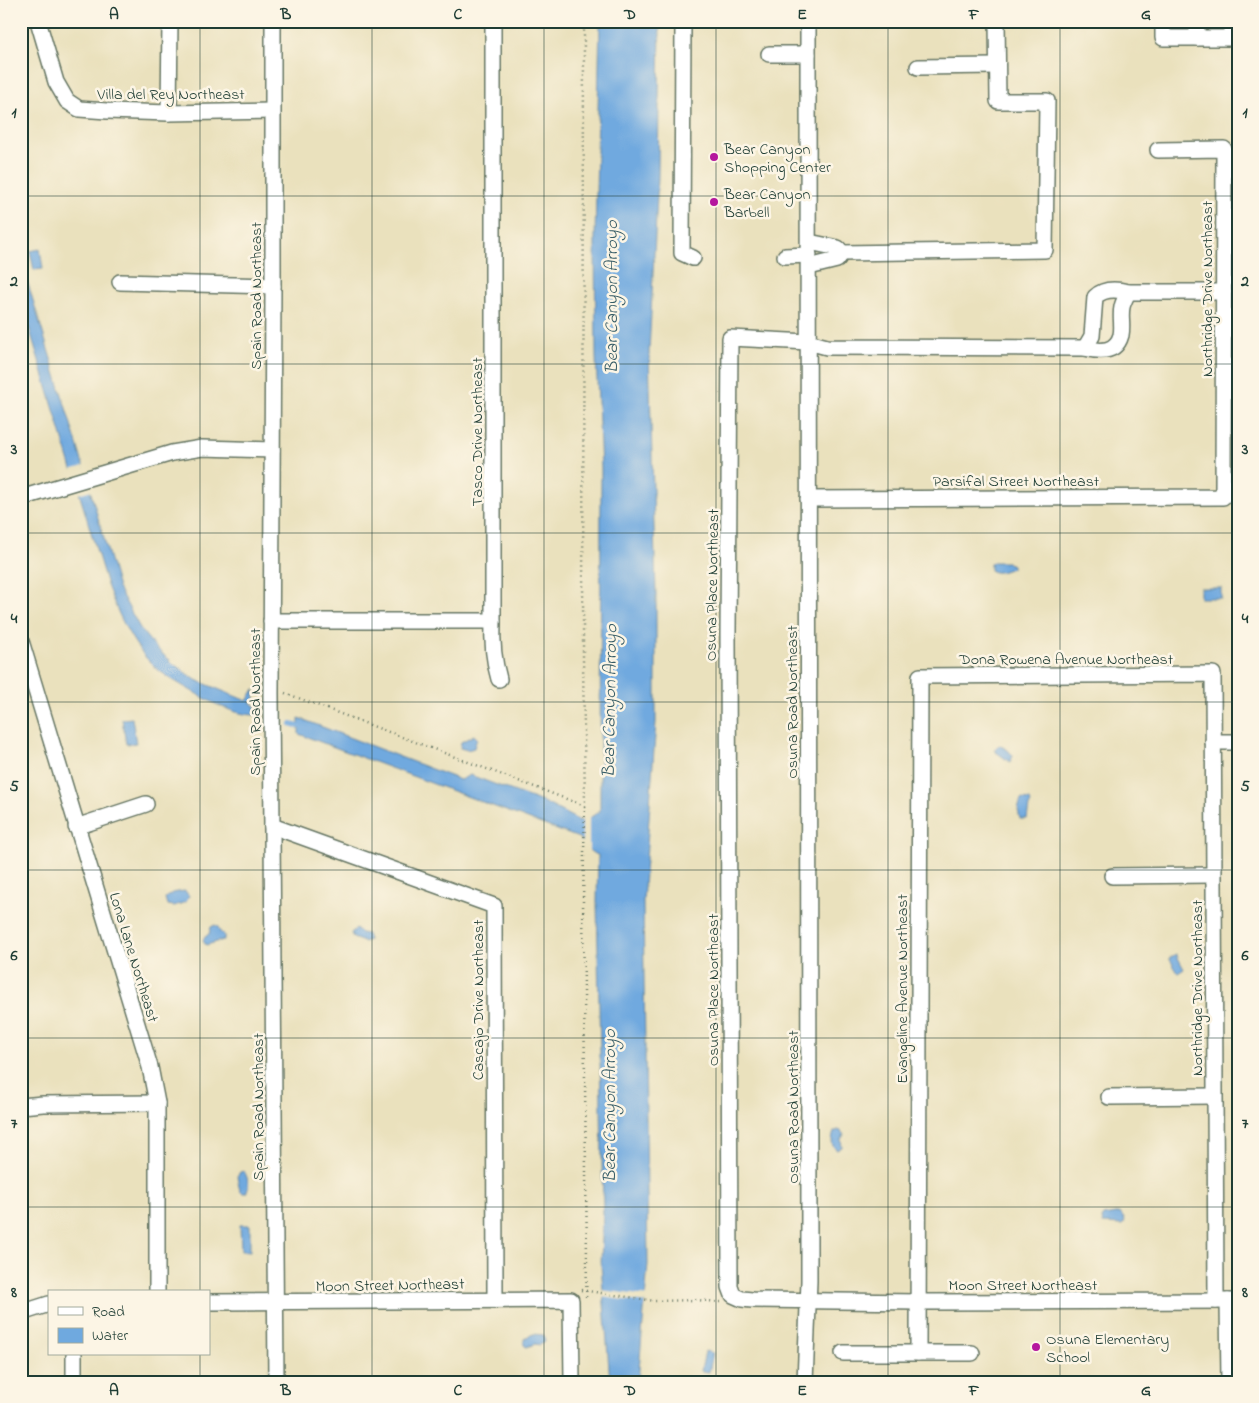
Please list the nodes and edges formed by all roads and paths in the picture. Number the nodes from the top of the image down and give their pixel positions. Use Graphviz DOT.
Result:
graph roads {
  1 [pos="38,21"];
  2 [pos="170,21"];
  3 [pos="273,21"];
  4 [pos="493,21"];
  5 [pos="584,21"];
  6 [pos="683,21"];
  7 [pos="808,21"];
  8 [pos="997,21"];
  9 [pos="1162,21"];
  10 [pos="1197,21"];
  11 [pos="1231,21"];
  12 [pos="1197,38"];
  13 [pos="1234,38"];
  14 [pos="769,54"];
  15 [pos="808,54"];
  16 [pos="997,66"];
  17 [pos="918,67"];
  18 [pos="272,111"];
  19 [pos="169,113"];
  20 [pos="1158,150"];
  21 [pos="842,253"];
  22 [pos="808,255"];
  23 [pos="785,256"];
  24 [pos="693,258"];
  25 [pos="120,282"];
  26 [pos="274,286"];
  27 [pos="1128,292"];
  28 [pos="1224,292"];
  29 [pos="808,342"];
  30 [pos="1085,348"];
  31 [pos="272,450"];
  32 [pos="1223,497"];
  33 [pos="21,498"];
  34 [pos="808,499"];
  35 [pos="271,621"];
  36 [pos="492,621"];
  37 [pos="21,641"];
  38 [pos="1213,674"];
  39 [pos="920,676"];
  40 [pos="499,679"];
  41 [pos="271,689"];
  42 [pos="1213,742"];
  43 [pos="1238,742"];
  44 [pos="146,804"];
  45 [pos="585,806"];
  46 [pos="76,826"];
  47 [pos="272,826"];
  48 [pos="1213,875"];
  49 [pos="1112,876"];
  50 [pos="1214,1096"];
  51 [pos="1109,1097"];
  52 [pos="157,1104"];
  53 [pos="21,1106"];
  54 [pos="157,1290"];
  55 [pos="592,1292"];
  56 [pos="733,1294"];
  57 [pos="495,1300"];
  58 [pos="809,1301"];
  59 [pos="1227,1301"];
  60 [pos="210,1302"];
  61 [pos="276,1302"];
  62 [pos="918,1302"];
  63 [pos="48,1304"];
  64 [pos="586,1308"];
  65 [pos="21,1313"];
  66 [pos="842,1353"];
  67 [pos="918,1353"];
  68 [pos="972,1353"];
  69 [pos="74,1356"];
  70 [pos="74,1382"];
  71 [pos="276,1382"];
  72 [pos="572,1382"];
  73 [pos="805,1382"];
  74 [pos="1229,1382"];
  1 -- 19 [label="street, Villa del Rey Northeast"];
  2 -- 19 [label="street"];
  3 -- 18 [label="street, Spain Road Northeast"];
  4 -- 36 [label="street, Tasco Drive Northeast"];
  5 -- 45 [label="path"];
  6 -- 24 [label="street"];
  7 -- 15 [label="street, Osuna Road Northeast"];
  8 -- 16 [label="street"];
  9 -- 12 [label="street"];
  10 -- 12 [label="street"];
  11 -- 13 [label="street"];
  12 -- 13 [label="street"];
  14 -- 15 [label="street"];
  15 -- 22 [label="street, Osuna Road Northeast"];
  16 -- 17 [label="street"];
  16 -- 21 [label="street"];
  18 -- 19 [label="street, Villa del Rey Northeast"];
  18 -- 26 [label="street, Spain Road Northeast"];
  20 -- 28 [label="street, Northridge Drive Northeast"];
  21 -- 22 [label="street"];
  21 -- 22 [label="street"];
  22 -- 23 [label="street"];
  22 -- 29 [label="street, Osuna Road Northeast"];
  25 -- 26 [label="street"];
  26 -- 31 [label="street, Spain Road Northeast"];
  27 -- 28 [label="street"];
  27 -- 30 [label="street"];
  27 -- 30 [label="street, Osuna Place Northeast"];
  28 -- 32 [label="street, Northridge Drive Northeast"];
  29 -- 30 [label="street, Osuna Place Northeast"];
  29 -- 34 [label="street, Osuna Road Northeast"];
  29 -- 56 [label="street, Osuna Place Northeast"];
  31 -- 33 [label="street"];
  31 -- 35 [label="street, Spain Road Northeast"];
  32 -- 34 [label="street, Parsifal Street Northeast"];
  34 -- 58 [label="street, Osuna Road Northeast"];
  35 -- 36 [label="street"];
  35 -- 41 [label="street, Spain Road Northeast"];
  36 -- 40 [label="street, Tasco Drive Northeast"];
  37 -- 46 [label="street, Lona Lane Northeast"];
  38 -- 39 [label="street, Dona Rowena Avenue Northeast"];
  38 -- 42 [label="street, Northridge Drive Northeast"];
  39 -- 62 [label="street, Evangeline Avenue Northeast"];
  41 -- 45 [label="path"];
  41 -- 47 [label="street, Spain Road Northeast"];
  42 -- 43 [label="street"];
  42 -- 48 [label="street, Northridge Drive Northeast"];
  44 -- 46 [label="street"];
  45 -- 64 [label="path"];
  46 -- 52 [label="street, Lona Lane Northeast"];
  47 -- 57 [label="street, Cascajo Drive Northeast"];
  47 -- 61 [label="street, Spain Road Northeast"];
  48 -- 49 [label="street"];
  48 -- 50 [label="street, Northridge Drive Northeast"];
  50 -- 51 [label="street"];
  50 -- 59 [label="street, Northridge Drive Northeast"];
  52 -- 53 [label="street"];
  52 -- 54 [label="street, Lona Lane Northeast"];
  55 -- 56 [label="path"];
  56 -- 58 [label="street"];
  57 -- 61 [label="street, Moon Street Northeast"];
  57 -- 72 [label="street, Moon Street Northeast"];
  58 -- 62 [label="street, Moon Street Northeast"];
  58 -- 73 [label="street, Osuna Road Northeast"];
  59 -- 62 [label="street, Moon Street Northeast"];
  59 -- 74 [label="street, Northridge Drive Northeast"];
  60 -- 61 [label="street, Moon Street Northeast"];
  61 -- 71 [label="street, Spain Road Northeast"];
  62 -- 67 [label="street, Evangeline Avenue Northeast"];
  63 -- 65 [label="street"];
  66 -- 67 [label="street"];
  67 -- 68 [label="street"];
  69 -- 70 [label="street"];
}
